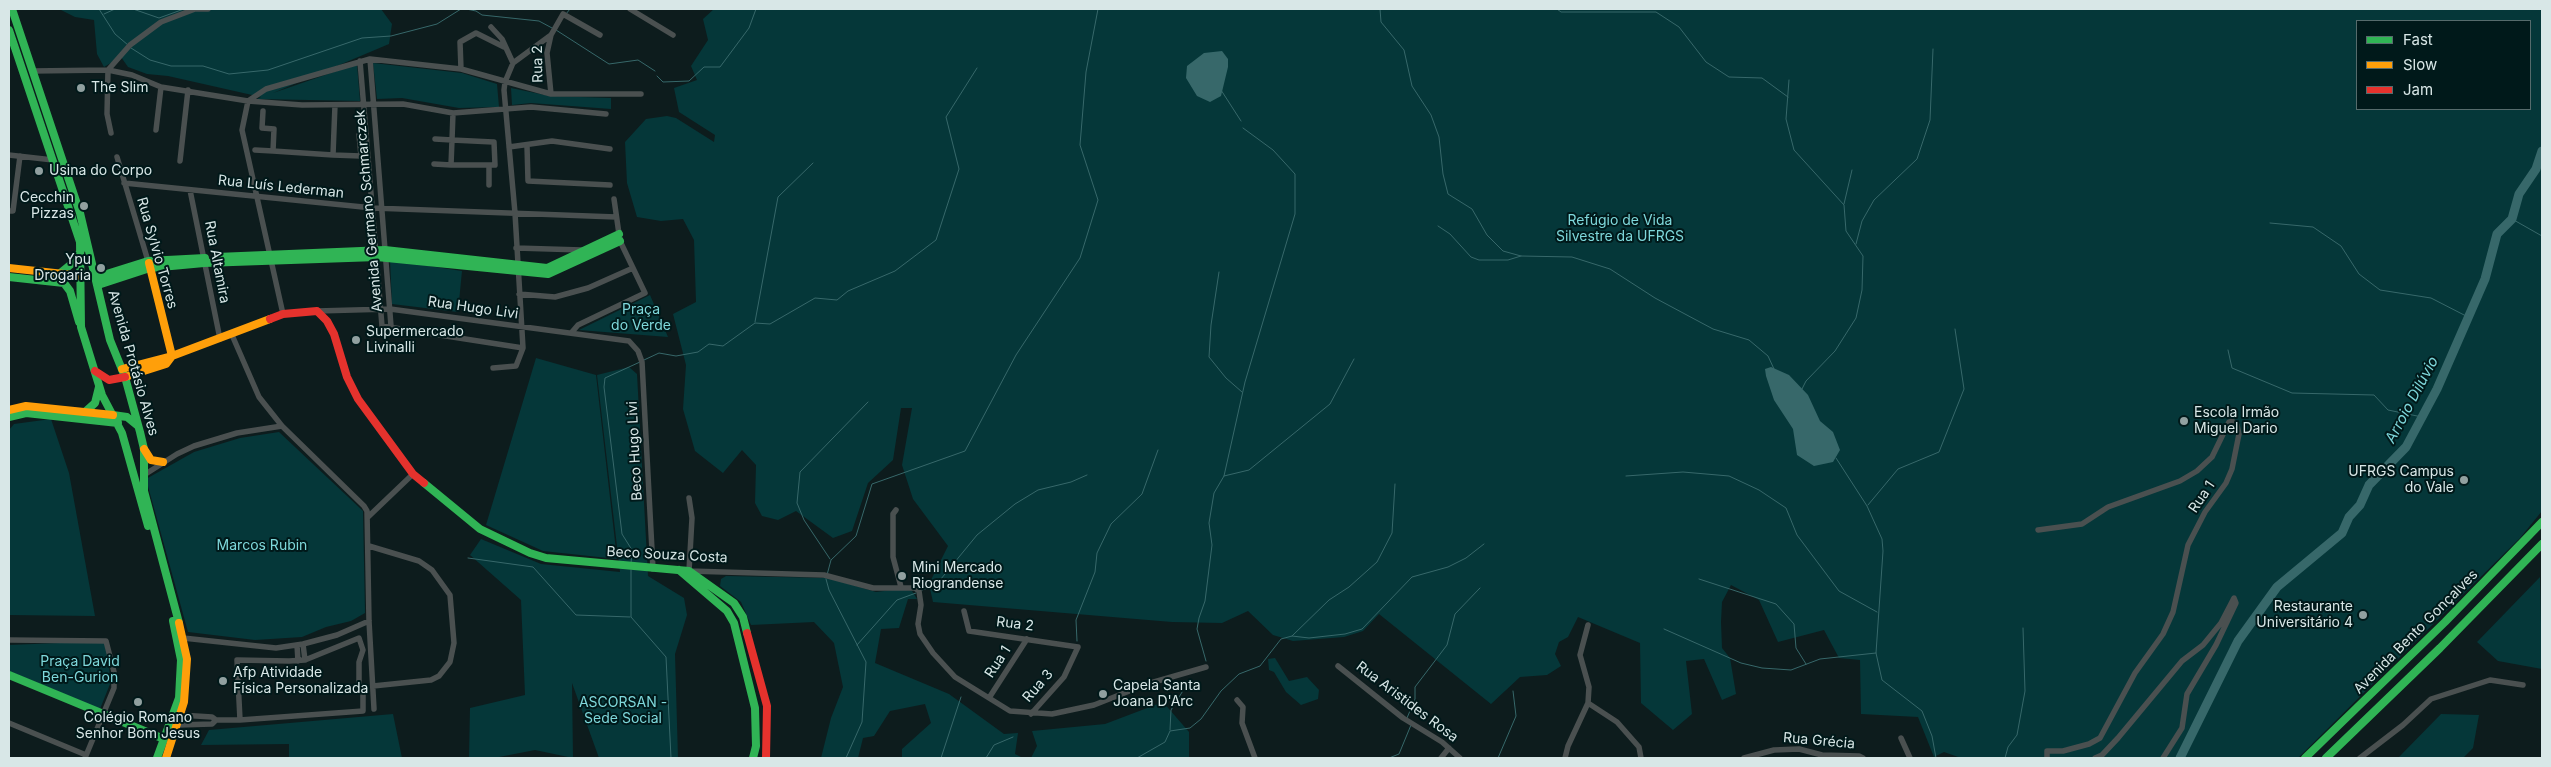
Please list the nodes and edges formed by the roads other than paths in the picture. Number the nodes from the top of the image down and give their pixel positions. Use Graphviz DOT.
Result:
graph roads {
  1 [pos="12,9"];
  2 [pos="208,9"];
  3 [pos="557,9"];
  4 [pos="630,9"];
  5 [pos="564,14"];
  6 [pos="17,25"];
  7 [pos="491,27"];
  8 [pos="9,30"];
  9 [pos="551,35"];
  10 [pos="600,35"];
  11 [pos="673,35"];
  12 [pos="12,47"];
  13 [pos="504,47"];
  14 [pos="370,59"];
  15 [pos="360,60"];
  16 [pos="513,63"];
  17 [pos="461,69"];
  18 [pos="108,70"];
  19 [pos="32,71"];
  20 [pos="506,82"];
  21 [pos="161,86"];
  22 [pos="188,90"];
  23 [pos="551,94"];
  24 [pos="641,94"];
  25 [pos="248,101"];
  26 [pos="373,104"];
  27 [pos="335,105"];
  28 [pos="364,105"];
  29 [pos="505,110"];
  30 [pos="262,112"];
  31 [pos="453,113"];
  32 [pos="606,114"];
  33 [pos="47,117"];
  34 [pos="39,121"];
  35 [pos="156,130"];
  36 [pos="111,134"];
  37 [pos="359,134"];
  38 [pos="435,140"];
  39 [pos="452,140"];
  40 [pos="527,146"];
  41 [pos="509,148"];
  42 [pos="610,149"];
  43 [pos="255,150"];
  44 [pos="273,151"];
  45 [pos="9,155"];
  46 [pos="333,155"];
  47 [pos="20,156"];
  48 [pos="117,157"];
  49 [pos="53,160"];
  50 [pos="180,161"];
  51 [pos="434,164"];
  52 [pos="451,165"];
  53 [pos="489,166"];
  54 [pos="124,183"];
  55 [pos="489,185"];
  56 [pos="610,185"];
  57 [pos="190,190"];
  58 [pos="257,197"];
  59 [pos="614,198"];
  60 [pos="373,208"];
  61 [pos="382,208"];
  62 [pos="11,211"];
  63 [pos="515,213"];
  64 [pos="616,217"];
  65 [pos="620,238"];
  66 [pos="516,248"];
  67 [pos="81,250"];
  68 [pos="585,250"];
  69 [pos="376,253"];
  70 [pos="385,253"];
  71 [pos="270,257"];
  72 [pos="204,260"];
  73 [pos="149,265"];
  74 [pos="9,268"];
  75 [pos="633,268"];
  76 [pos="517,269"];
  77 [pos="59,274"];
  78 [pos="82,276"];
  79 [pos="9,277"];
  80 [pos="98,281"];
  81 [pos="519,294"];
  82 [pos="381,308"];
  83 [pos="390,309"];
  84 [pos="317,312"];
  85 [pos="283,314"];
  86 [pos="391,326"];
  87 [pos="81,327"];
  88 [pos="521,327"];
  89 [pos="572,332"];
  90 [pos="232,335"];
  91 [pos="220,339"];
  92 [pos="625,339"];
  93 [pos="523,348"];
  94 [pos="172,356"];
  95 [pos="494,368"];
  96 [pos="95,370"];
  97 [pos="123,373"];
  98 [pos="99,386"];
  99 [pos="9,410"];
  100 [pos="86,412"];
  101 [pos="113,415"];
  102 [pos="9,418"];
  103 [pos="118,423"];
  104 [pos="138,426"];
  105 [pos="282,426"];
  106 [pos="144,449"];
  107 [pos="163,462"];
  108 [pos="413,474"];
  109 [pos="144,475"];
  110 [pos="135,482"];
  111 [pos="689,498"];
  112 [pos="896,510"];
  113 [pos="368,517"];
  114 [pos="2542,522"];
  115 [pos="2038,530"];
  116 [pos="2542,544"];
  117 [pos="368,546"];
  118 [pos="653,569"];
  119 [pos="680,570"];
  120 [pos="689,570"];
  121 [pos="900,587"];
  122 [pos="964,611"];
  123 [pos="369,621"];
  124 [pos="1588,625"];
  125 [pos="184,638"];
  126 [pos="1027,639"];
  127 [pos="9,640"];
  128 [pos="300,645"];
  129 [pos="1078,647"];
  130 [pos="302,660"];
  131 [pos="1338,666"];
  132 [pos="1206,667"];
  133 [pos="9,675"];
  134 [pos="2523,685"];
  135 [pos="373,686"];
  136 [pos="989,698"];
  137 [pos="1237,700"];
  138 [pos="1588,703"];
  139 [pos="374,709"];
  140 [pos="104,713"];
  141 [pos="180,714"];
  142 [pos="1031,714"];
  143 [pos="192,715"];
  144 [pos="216,720"];
  145 [pos="240,720"];
  146 [pos="9,723"];
  147 [pos="191,724"];
  148 [pos="176,725"];
  149 [pos="1901,738"];
  150 [pos="164,739"];
  151 [pos="756,746"];
  152 [pos="767,746"];
  153 [pos="1449,748"];
  154 [pos="85,756"];
  155 [pos="157,758"];
  156 [pos="166,758"];
  157 [pos="753,758"];
  158 [pos="766,758"];
  159 [pos="1255,758"];
  160 [pos="1441,758"];
  161 [pos="1460,758"];
  162 [pos="1565,758"];
  163 [pos="1641,758"];
  164 [pos="1744,758"];
  165 [pos="1863,758"];
  166 [pos="1910,758"];
  167 [pos="2047,758"];
  168 [pos="2095,758"];
  169 [pos="2164,758"];
  170 [pos="2305,758"];
  171 [pos="2326,758"];
  172 [pos="2360,758"];
  1 -- 6 [label="main road, Avenida Protásio Alves"];
  2 -- 18 [label="street"];
  3 -- 5 [label="street"];
  4 -- 11 [label="street"];
  5 -- 9 [label="street"];
  5 -- 10 [label="street"];
  6 -- 12 [label="main road"];
  6 -- 19 [label="main road, Avenida Protásio Alves"];
  7 -- 13 [label="street"];
  8 -- 12 [label="main road"];
  9 -- 16 [label="street"];
  9 -- 23 [label="street, Rua 2"];
  12 -- 34 [label="main road"];
  13 -- 16 [label="street"];
  13 -- 17 [label="street"];
  14 -- 15 [label="street"];
  14 -- 17 [label="street"];
  14 -- 26 [label="street, Avenida Germano Schmarczek"];
  15 -- 25 [label="street"];
  15 -- 28 [label="street, Avenida Germano Schmarczek"];
  16 -- 20 [label="street"];
  17 -- 20 [label="street"];
  18 -- 19 [label="street"];
  18 -- 21 [label="street"];
  18 -- 36 [label="street"];
  19 -- 33 [label="main road, Avenida Protásio Alves"];
  20 -- 23 [label="street"];
  20 -- 29 [label="street"];
  21 -- 22 [label="street"];
  21 -- 35 [label="street"];
  22 -- 25 [label="street"];
  22 -- 50 [label="street"];
  23 -- 24 [label="street"];
  25 -- 27 [label="street"];
  25 -- 58 [label="street"];
  26 -- 28 [label="street"];
  26 -- 31 [label="street"];
  26 -- 61 [label="street, Avenida Germano Schmarczek"];
  27 -- 28 [label="street"];
  27 -- 46 [label="street"];
  28 -- 60 [label="street, Avenida Germano Schmarczek"];
  29 -- 31 [label="street"];
  29 -- 32 [label="street"];
  29 -- 41 [label="street"];
  30 -- 44 [label="street"];
  31 -- 39 [label="street"];
  33 -- 34 [label="main road"];
  33 -- 80 [label="main road, Avenida Protásio Alves"];
  34 -- 49 [label="main road"];
  37 -- 46 [label="street"];
  38 -- 39 [label="street"];
  39 -- 52 [label="street"];
  39 -- 53 [label="street"];
  40 -- 41 [label="street"];
  40 -- 42 [label="street"];
  40 -- 56 [label="street"];
  41 -- 63 [label="street"];
  43 -- 44 [label="street"];
  44 -- 46 [label="street"];
  45 -- 47 [label="street"];
  47 -- 49 [label="street"];
  47 -- 62 [label="street"];
  48 -- 54 [label="street, Rua Sylvio Torres"];
  49 -- 67 [label="main road"];
  51 -- 52 [label="street"];
  52 -- 53 [label="street"];
  53 -- 55 [label="street"];
  54 -- 57 [label="street, Rua Luís Lederman"];
  54 -- 73 [label="street, Rua Sylvio Torres"];
  57 -- 58 [label="street, Rua Luís Lederman"];
  57 -- 72 [label="street, Rua Altamira"];
  58 -- 60 [label="street, Rua Luís Lederman"];
  58 -- 71 [label="street"];
  59 -- 64 [label="street"];
  60 -- 61 [label="street, Rua Luís Lederman"];
  60 -- 69 [label="street, Avenida Germano Schmarczek"];
  61 -- 63 [label="street, Rua Luís Lederman"];
  61 -- 70 [label="street, Avenida Germano Schmarczek"];
  63 -- 64 [label="street, Rua Luís Lederman"];
  63 -- 66 [label="street"];
  64 -- 65 [label="street"];
  65 -- 68 [label="main road"];
  65 -- 75 [label="street"];
  65 -- 76 [label="main road"];
  66 -- 68 [label="street"];
  66 -- 76 [label="street"];
  67 -- 77 [label="main road"];
  67 -- 78 [label="main road"];
  68 -- 76 [label="main road"];
  69 -- 70 [label="main road"];
  69 -- 71 [label="main road"];
  69 -- 82 [label="street, Avenida Germano Schmarczek"];
  70 -- 76 [label="main road"];
  70 -- 83 [label="street, Avenida Germano Schmarczek"];
  71 -- 72 [label="main road"];
  71 -- 85 [label="street"];
  72 -- 73 [label="main road"];
  72 -- 91 [label="street, Rua Altamira"];
  73 -- 80 [label="main road"];
  73 -- 94 [label="main road, Rua Sylvio Torres"];
  74 -- 77 [label="main road"];
  75 -- 81 [label="street"];
  75 -- 89 [label="street"];
  76 -- 81 [label="street"];
  77 -- 78 [label="main road"];
  78 -- 80 [label="main road"];
  78 -- 87 [label="main road"];
  79 -- 87 [label="main road"];
  80 -- 97 [label="main road, Avenida Protásio Alves"];
  81 -- 88 [label="street"];
  82 -- 83 [label="street, Rua Hugo Livi"];
  82 -- 84 [label="street, Rua Hugo Livi"];
  82 -- 86 [label="street, Avenida Germano Schmarczek"];
  83 -- 86 [label="street, Avenida Germano Schmarczek"];
  83 -- 88 [label="street, Rua Hugo Livi"];
  84 -- 85 [label="main road"];
  84 -- 108 [label="main road, Beco Souza Costa"];
  85 -- 90 [label="main road"];
  86 -- 93 [label="street"];
  87 -- 96 [label="main road"];
  88 -- 89 [label="street, Rua Hugo Livi"];
  88 -- 93 [label="street"];
  89 -- 92 [label="street, Rua Hugo Livi"];
  90 -- 91 [label="main road"];
  90 -- 105 [label="street"];
  91 -- 94 [label="main road"];
  92 -- 118 [label="street, Beco Hugo Livi"];
  93 -- 95 [label="street"];
  94 -- 97 [label="main road"];
  96 -- 97 [label="main road"];
  96 -- 98 [label="main road"];
  97 -- 104 [label="main road, Avenida Protásio Alves"];
  98 -- 100 [label="main road"];
  98 -- 101 [label="main road"];
  99 -- 100 [label="main road"];
  100 -- 101 [label="main road"];
  101 -- 103 [label="main road"];
  101 -- 104 [label="main road"];
  102 -- 103 [label="main road"];
  103 -- 110 [label="main road"];
  104 -- 106 [label="main road, Avenida Protásio Alves"];
  105 -- 107 [label="street"];
  105 -- 113 [label="street"];
  106 -- 107 [label="main road"];
  106 -- 109 [label="main road, Avenida Protásio Alves"];
  107 -- 109 [label="street"];
  108 -- 113 [label="street"];
  108 -- 118 [label="main road, Beco Souza Costa"];
  109 -- 110 [label="main road"];
  109 -- 125 [label="main road, Avenida Protásio Alves"];
  110 -- 150 [label="main road"];
  111 -- 120 [label="street"];
  112 -- 121 [label="street"];
  113 -- 117 [label="street"];
  114 -- 170 [label="main road, Avenida Bento Gonçalves"];
  115 -- 167 [label="street, Rua 1"];
  116 -- 171 [label="main road, Avenida Bento Gonçalves"];
  117 -- 123 [label="street"];
  117 -- 135 [label="street"];
  118 -- 119 [label="main road, Beco Souza Costa"];
  119 -- 120 [label="main road, Beco Souza Costa"];
  119 -- 151 [label="main road"];
  120 -- 121 [label="street, Beco Souza Costa"];
  120 -- 152 [label="main road"];
  121 -- 136 [label="street, Beco Souza Costa"];
  122 -- 126 [label="street, Rua 2"];
  123 -- 128 [label="street"];
  123 -- 135 [label="street"];
  124 -- 138 [label="street"];
  125 -- 128 [label="street"];
  125 -- 141 [label="main road, Avenida Protásio Alves"];
  126 -- 129 [label="street, Rua 2"];
  126 -- 136 [label="street, Rua 1"];
  127 -- 140 [label="street"];
  128 -- 130 [label="street"];
  129 -- 142 [label="street, Rua 3"];
  130 -- 145 [label="street"];
  130 -- 145 [label="street"];
  131 -- 153 [label="street, Rua Aristides Rosa"];
  132 -- 142 [label="street, Beco Souza Costa"];
  133 -- 140 [label="main road"];
  134 -- 172 [label="street"];
  135 -- 139 [label="street"];
  136 -- 142 [label="street, Beco Souza Costa"];
  137 -- 159 [label="street"];
  138 -- 162 [label="street"];
  138 -- 163 [label="street"];
  140 -- 150 [label="main road"];
  140 -- 154 [label="street"];
  141 -- 143 [label="street"];
  141 -- 148 [label="main road, Avenida Protásio Alves"];
  143 -- 144 [label="street"];
  143 -- 147 [label="street"];
  144 -- 145 [label="street"];
  144 -- 147 [label="street"];
  146 -- 154 [label="street"];
  147 -- 148 [label="street"];
  148 -- 156 [label="main road, Avenida Protásio Alves"];
  149 -- 166 [label="street"];
  150 -- 155 [label="main road"];
  151 -- 152 [label="main road"];
  151 -- 157 [label="main road"];
  152 -- 158 [label="main road"];
  153 -- 160 [label="street"];
  153 -- 161 [label="street, Rua Aristides Rosa"];
  164 -- 165 [label="street, Rua Grécia"];
  168 -- 169 [label="street"];
}
